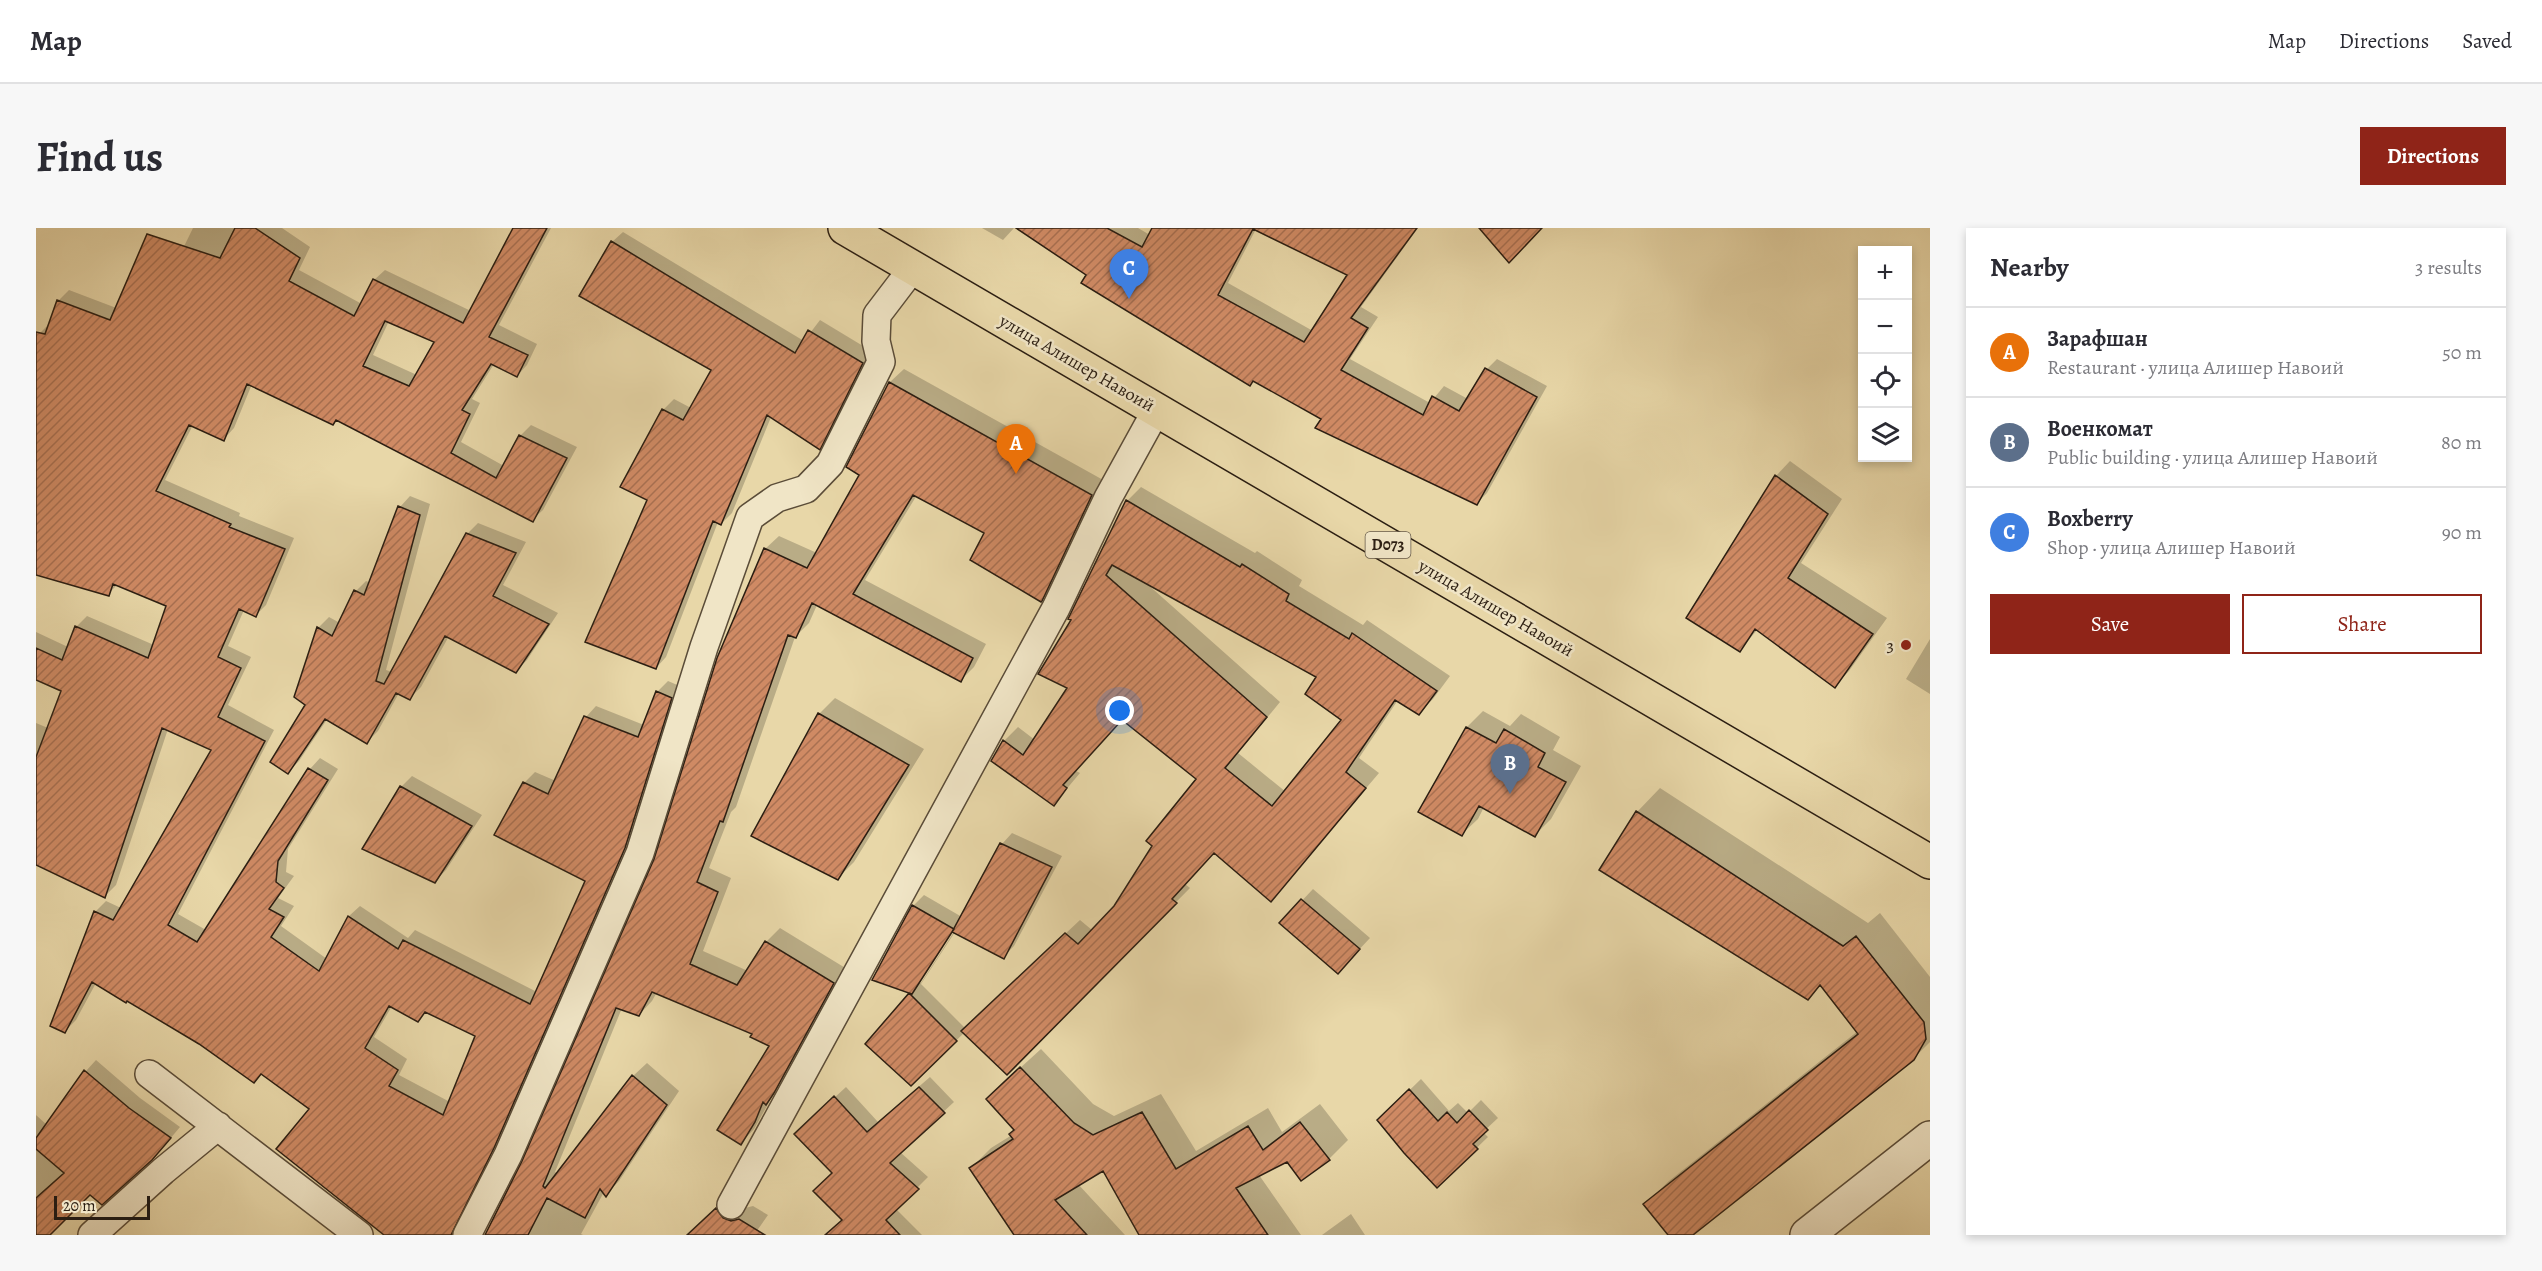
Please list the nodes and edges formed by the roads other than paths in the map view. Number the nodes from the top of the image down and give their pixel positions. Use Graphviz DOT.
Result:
graph roads {
  1 [pos="845,228"];
  2 [pos="912,269"];
  3 [pos="1157,410"];
  4 [pos="1930,862"];
  5 [pos="149,1074"];
  6 [pos="218,1126"];
  7 [pos="1930,1138"];
  8 [pos="731,1205"];
  9 [pos="92,1235"];
  10 [pos="359,1235"];
  11 [pos="467,1235"];
  12 [pos="1807,1235"];
  1 -- 2 [label="main road, улица Алишер Навоий / D073"];
  2 -- 3 [label="main road, улица Алишер Навоий / D073"];
  2 -- 11 [label="street"];
  3 -- 4 [label="main road, улица Алишер Навоий / D073"];
  3 -- 8 [label="street"];
  5 -- 6 [label="street"];
  6 -- 9 [label="street"];
  6 -- 10 [label="street"];
  7 -- 12 [label="street"];
}
